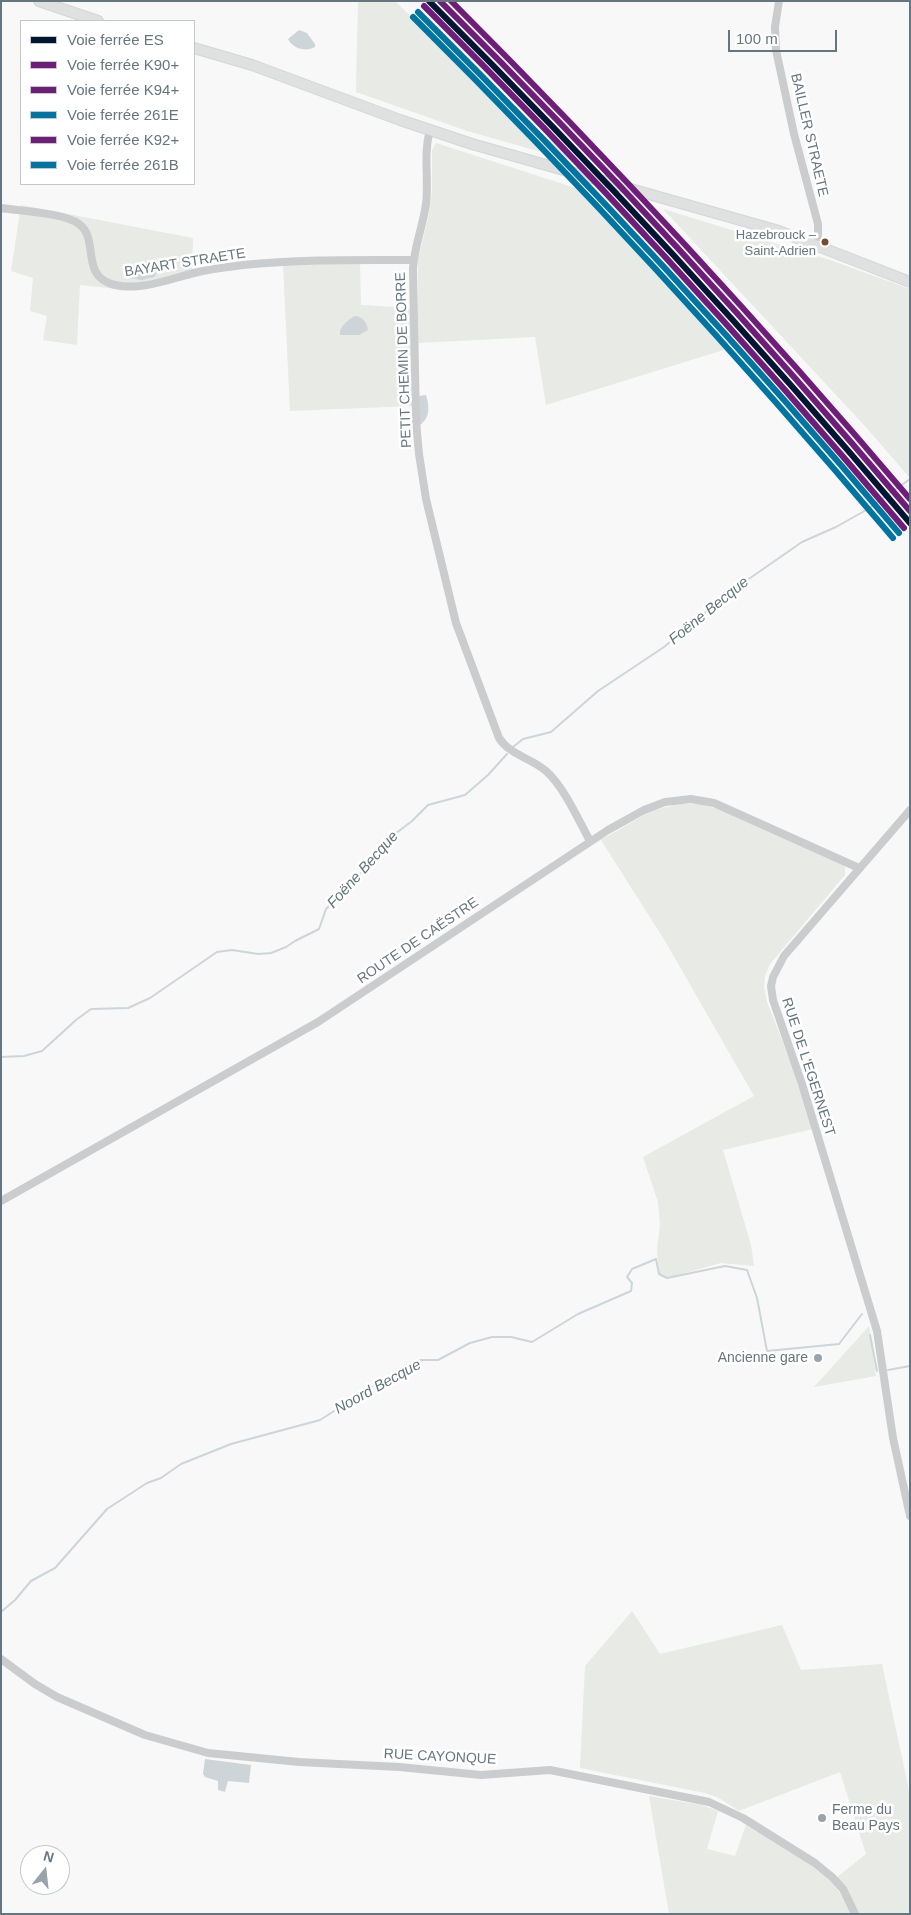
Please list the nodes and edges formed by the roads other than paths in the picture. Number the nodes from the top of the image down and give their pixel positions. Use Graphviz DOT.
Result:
graph roads {
  1 [pos="39,1"];
  2 [pos="779,1"];
  3 [pos="95,20"];
  4 [pos="195,48"];
  5 [pos="430,130"];
  6 [pos="1,208"];
  7 [pos="815,244"];
  8 [pos="414,260"];
  9 [pos="910,282"];
  10 [pos="910,810"];
  11 [pos="590,841"];
  12 [pos="859,868"];
  13 [pos="1,1201"];
  14 [pos="910,1516"];
  15 [pos="1,1659"];
  16 [pos="855,1914"];
  1 -- 3 [label="main road"];
  2 -- 7 [label="street, BAILLER STRAETE"];
  4 -- 5 [label="main road"];
  5 -- 7 [label="main road"];
  5 -- 8 [label="street, PETIT CHEMIN DE BORRE"];
  6 -- 8 [label="street, BAYART STRAETE"];
  7 -- 9 [label="main road"];
  8 -- 11 [label="street, PETIT CHEMIN DE BORRE"];
  10 -- 12 [label="street, RUE DE L'EGERNEST"];
  11 -- 12 [label="street, ROUTE DE CAËSTRE"];
  11 -- 13 [label="street, ROUTE DE CAËSTRE"];
  12 -- 14 [label="street, RUE DE L'EGERNEST"];
  15 -- 16 [label="street, RUE CAYONQUE"];
}
